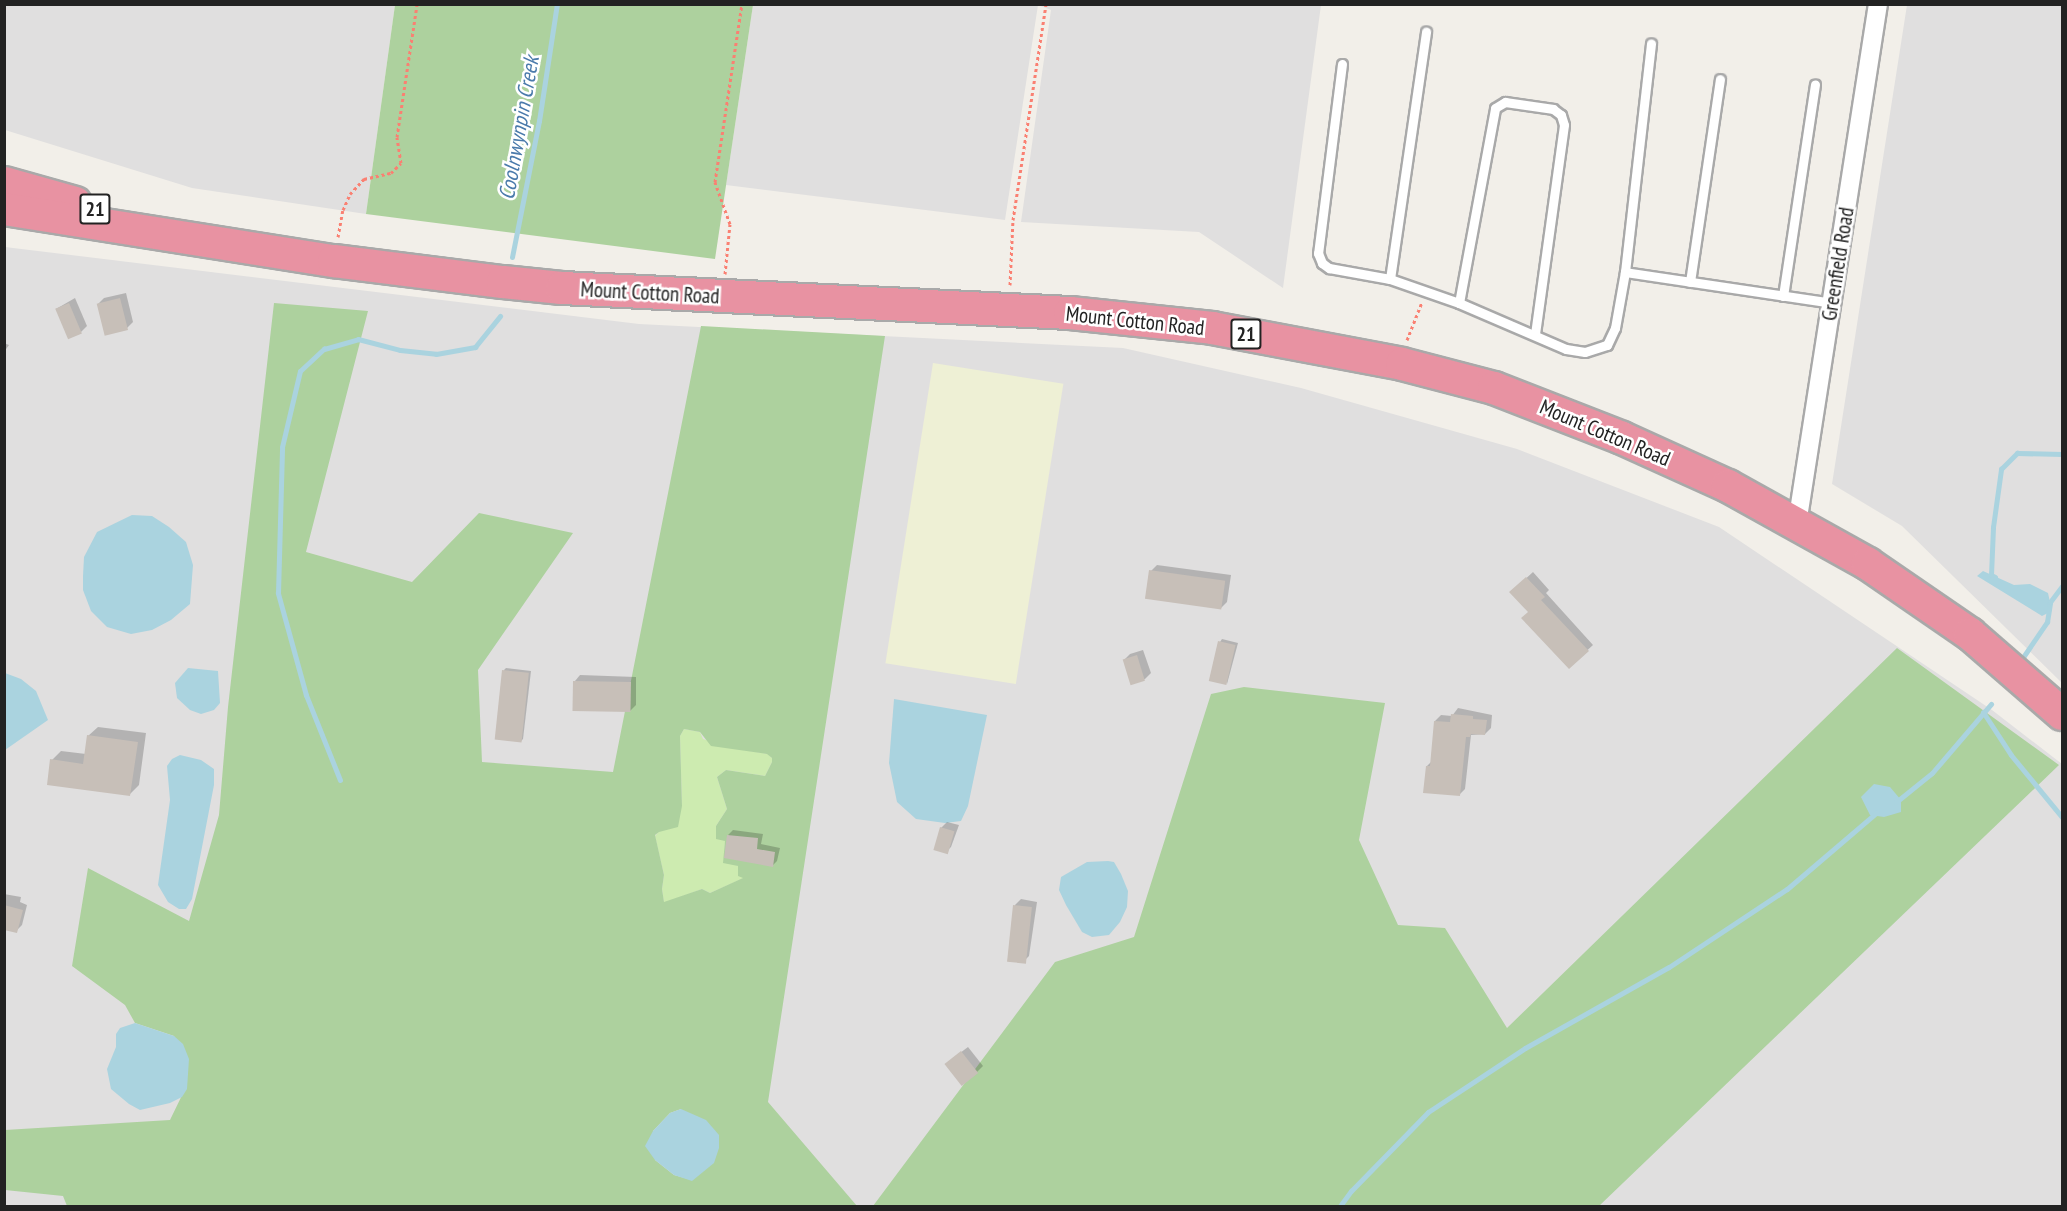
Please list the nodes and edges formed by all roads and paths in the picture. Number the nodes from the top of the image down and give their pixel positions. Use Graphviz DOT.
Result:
graph roads {
  1 [pos="417,4"];
  2 [pos="742,4"];
  3 [pos="1046,4"];
  4 [pos="1878,4"];
  5 [pos="1426,32"];
  6 [pos="1651,43"];
  7 [pos="1342,64"];
  8 [pos="1720,79"];
  9 [pos="1815,84"];
  10 [pos="4,183"];
  11 [pos="4,209"];
  12 [pos="185,236"];
  13 [pos="334,261"];
  14 [pos="1625,272"];
  15 [pos="1390,279"];
  16 [pos="1690,282"];
  17 [pos="1426,291"];
  18 [pos="723,296"];
  19 [pos="1783,296"];
  20 [pos="1459,303"];
  21 [pos="1832,303"];
  22 [pos="1009,310"];
  23 [pos="1535,334"];
  24 [pos="1402,364"];
  25 [pos="1797,524"];
  26 [pos="2062,714"];
  1 -- 13 [label="path"];
  2 -- 18 [label="path"];
  3 -- 22 [label="path"];
  4 -- 21 [label="street, Greenfield Road"];
  5 -- 15 [label="lane"];
  6 -- 14 [label="lane"];
  7 -- 15 [label="lane"];
  8 -- 16 [label="lane"];
  9 -- 19 [label="lane"];
  10 -- 12 [label="highway, Mount Cotton Road / 21"];
  11 -- 12 [label="highway, Mount Cotton Road / 21"];
  12 -- 13 [label="highway, Mount Cotton Road / 21"];
  13 -- 18 [label="highway, Mount Cotton Road / 21"];
  14 -- 16 [label="lane"];
  14 -- 23 [label="lane"];
  15 -- 17 [label="lane"];
  16 -- 19 [label="lane"];
  17 -- 20 [label="lane"];
  17 -- 24 [label="path"];
  18 -- 22 [label="highway, Mount Cotton Road / 21"];
  19 -- 21 [label="lane"];
  20 -- 23 [label="lane"];
  20 -- 23 [label="lane"];
  21 -- 25 [label="street, Greenfield Road"];
  22 -- 24 [label="highway, Mount Cotton Road / 21"];
  24 -- 25 [label="highway, Mount Cotton Road / 21"];
  25 -- 26 [label="highway, Mount Cotton Road / 21"];
}
